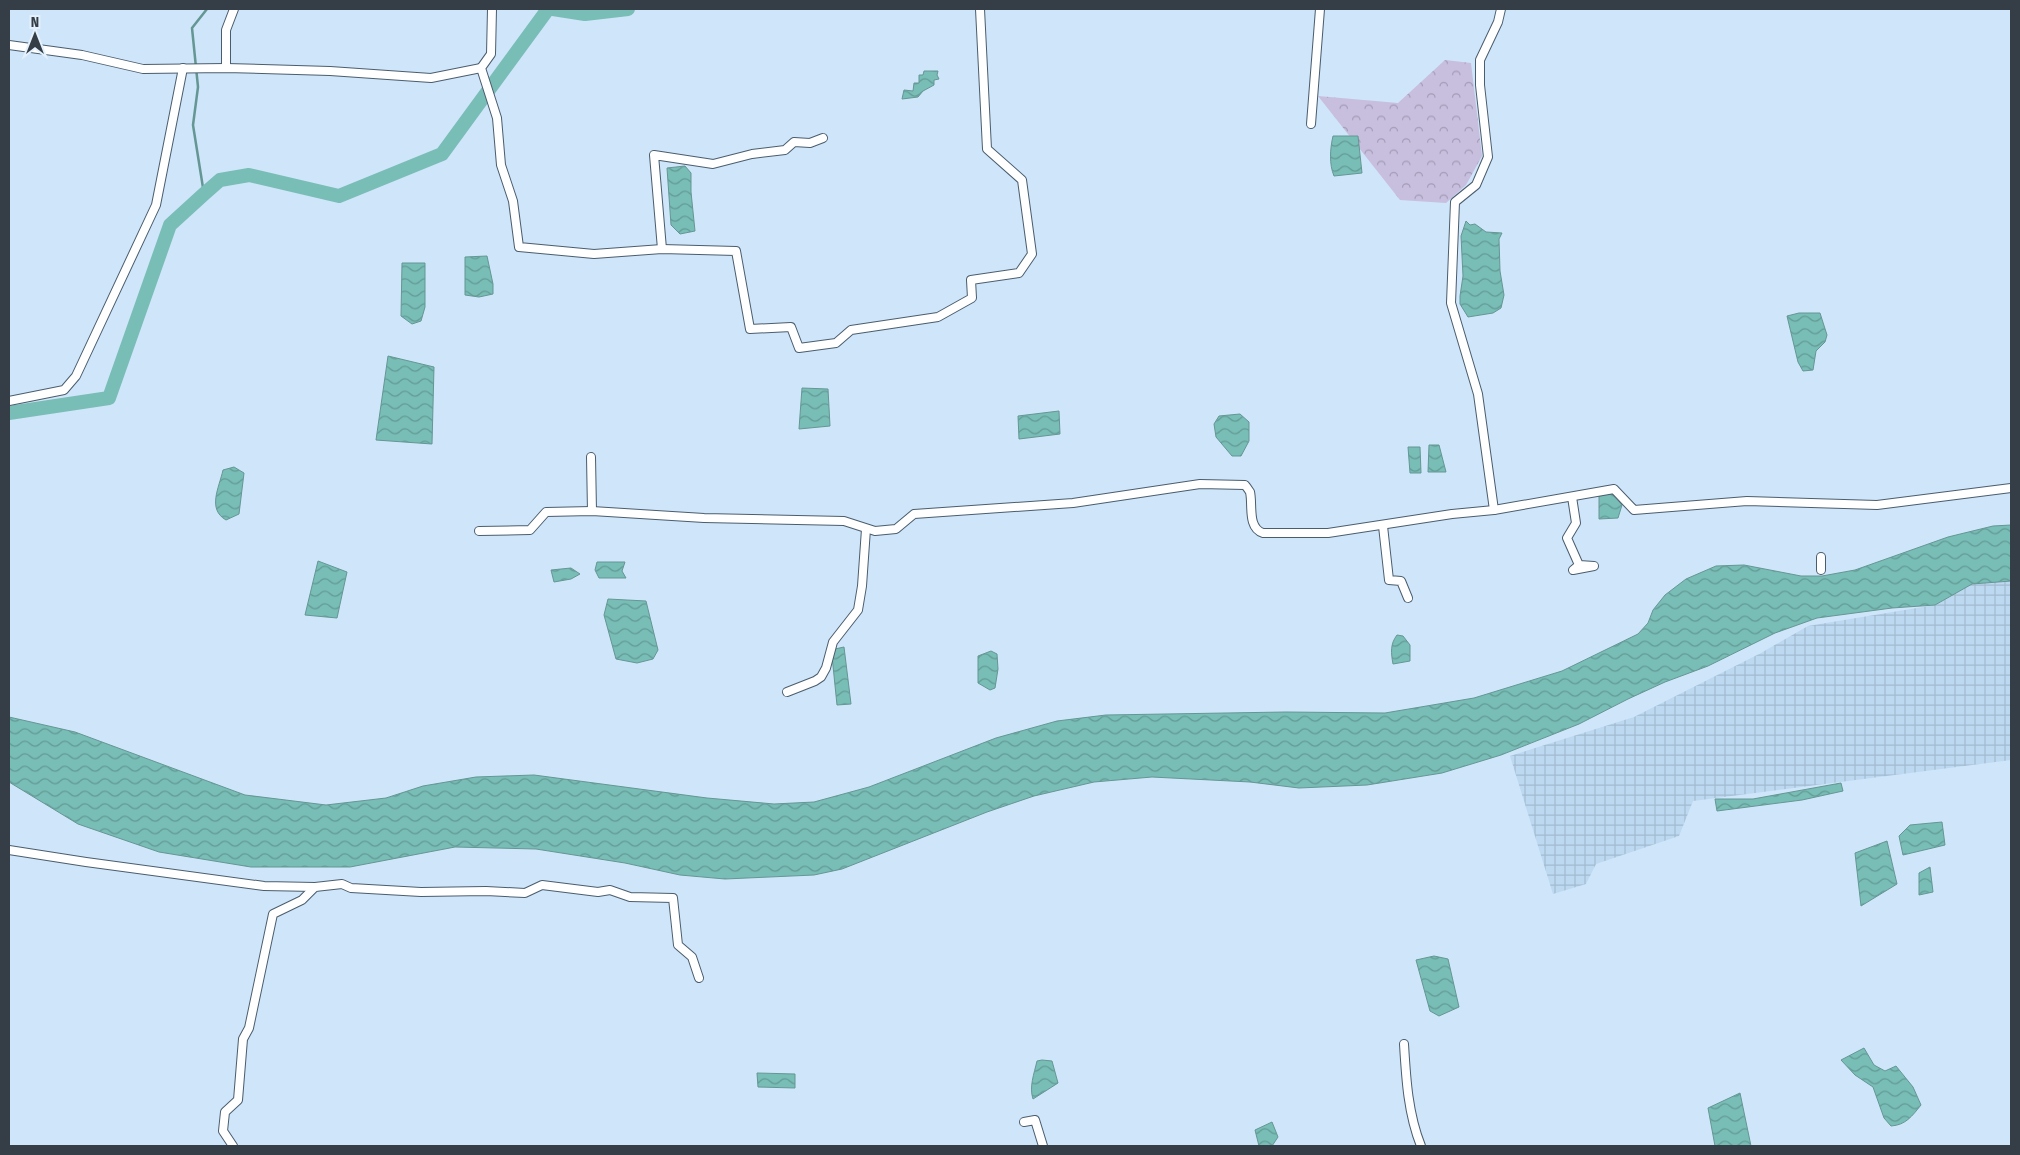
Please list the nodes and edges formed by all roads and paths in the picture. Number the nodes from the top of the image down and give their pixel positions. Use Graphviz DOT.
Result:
graph roads {
  1 [pos="234,9"];
  2 [pos="492,9"];
  3 [pos="980,9"];
  4 [pos="1320,9"];
  5 [pos="1501,9"];
  6 [pos="9,45"];
  7 [pos="183,68"];
  8 [pos="226,68"];
  9 [pos="481,68"];
  10 [pos="1311,124"];
  11 [pos="823,138"];
  12 [pos="662,249"];
  13 [pos="9,401"];
  14 [pos="590,456"];
  15 [pos="2011,488"];
  16 [pos="1572,497"];
  17 [pos="1494,510"];
  18 [pos="592,511"];
  19 [pos="1383,526"];
  20 [pos="866,529"];
  21 [pos="480,531"];
  22 [pos="1822,557"];
  23 [pos="1579,564"];
  24 [pos="1821,570"];
  25 [pos="1408,598"];
  26 [pos="787,692"];
  27 [pos="9,850"];
  28 [pos="315,886"];
  29 [pos="699,978"];
  30 [pos="1404,1044"];
  31 [pos="1024,1122"];
  32 [pos="233,1146"];
  33 [pos="1043,1146"];
  34 [pos="1421,1146"];
  1 -- 8 [label="street"];
  2 -- 9 [label="street"];
  3 -- 12 [label="street"];
  4 -- 10 [label="street"];
  5 -- 17 [label="street"];
  6 -- 7 [label="street"];
  7 -- 8 [label="street"];
  7 -- 13 [label="street"];
  8 -- 9 [label="street"];
  9 -- 12 [label="street"];
  11 -- 12 [label="street"];
  14 -- 18 [label="street"];
  15 -- 16 [label="street"];
  16 -- 17 [label="street"];
  16 -- 23 [label="street"];
  17 -- 19 [label="street"];
  18 -- 20 [label="street"];
  18 -- 21 [label="street"];
  19 -- 20 [label="street"];
  19 -- 25 [label="street"];
  20 -- 26 [label="street"];
  22 -- 24 [label="street"];
  27 -- 28 [label="street"];
  28 -- 29 [label="street"];
  28 -- 32 [label="street"];
  30 -- 34 [label="street"];
  31 -- 33 [label="street"];
}
